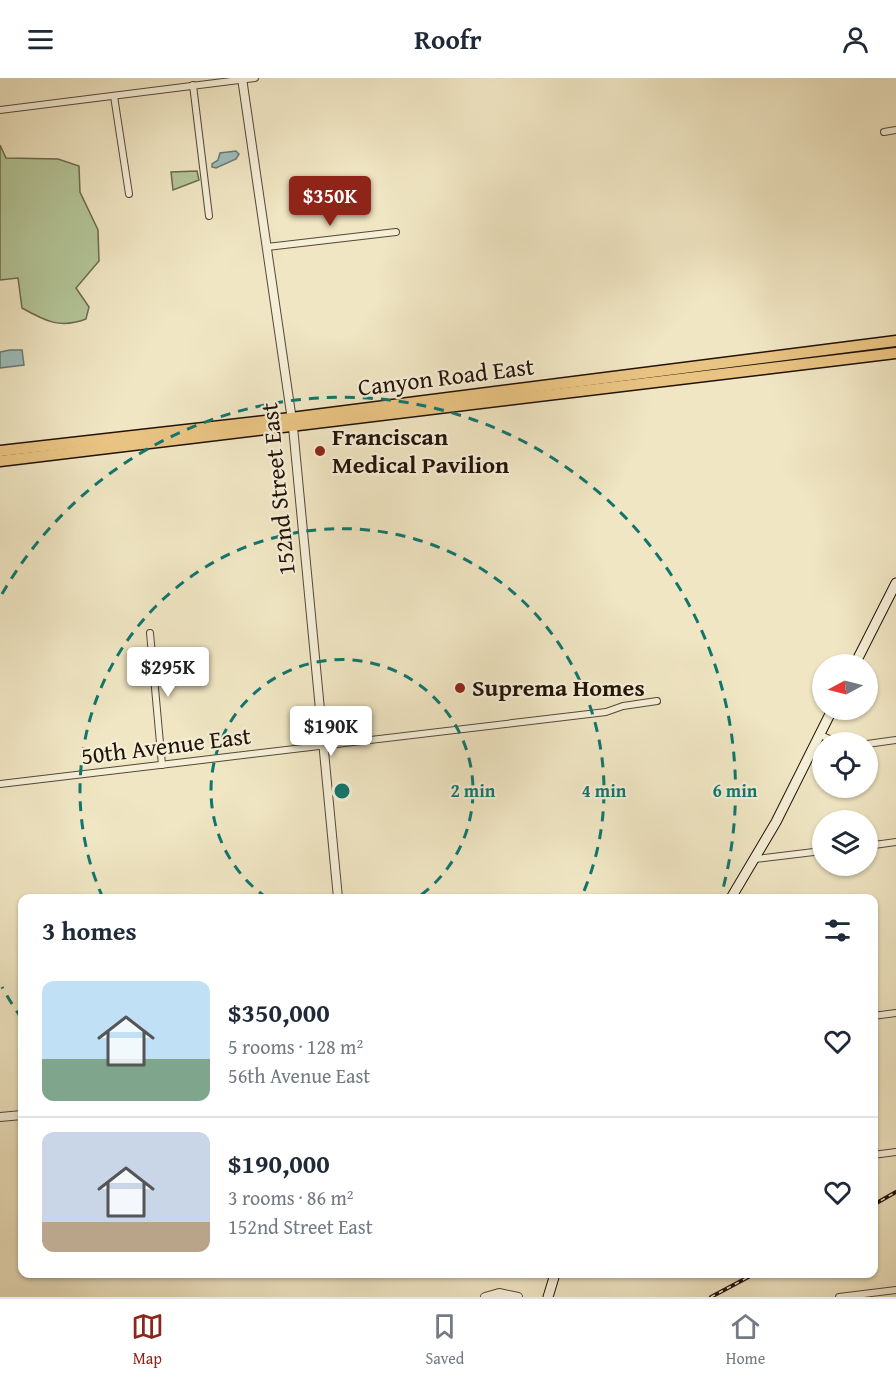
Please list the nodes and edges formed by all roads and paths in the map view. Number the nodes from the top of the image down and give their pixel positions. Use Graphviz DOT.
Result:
graph roads {
  1 [pos="255,78"];
  2 [pos="242,79"];
  3 [pos="193,85"];
  4 [pos="114,96"];
  5 [pos="0,110"];
  6 [pos="896,130"];
  7 [pos="884,132"];
  8 [pos="129,194"];
  9 [pos="209,216"];
  10 [pos="396,232"];
  11 [pos="267,247"];
  12 [pos="896,341"];
  13 [pos="896,353"];
  14 [pos="292,422"];
  15 [pos="30,447"];
  16 [pos="0,451"];
  17 [pos="0,461"];
  18 [pos="896,583"];
  19 [pos="150,633"];
  20 [pos="860,654"];
  21 [pos="657,701"];
  22 [pos="896,740"];
  23 [pos="878,742"];
  24 [pos="323,746"];
  25 [pos="812,750"];
  26 [pos="162,765"];
  27 [pos="0,784"];
  28 [pos="896,842"];
  29 [pos="878,844"];
  30 [pos="812,852"];
  31 [pos="755,859"];
  32 [pos="338,894"];
  33 [pos="733,894"];
  34 [pos="896,1013"];
  35 [pos="878,1015"];
  36 [pos="18,1115"];
  37 [pos="0,1117"];
  38 [pos="896,1152"];
  39 [pos="878,1154"];
  40 [pos="554,1278"];
  41 [pos="896,1290"];
  42 [pos="485,1297"];
  43 [pos="519,1297"];
  44 [pos="548,1297"];
  45 [pos="839,1297"];
  1 -- 2 [label="street"];
  2 -- 3 [label="street"];
  2 -- 11 [label="street, 152nd Street East"];
  3 -- 4 [label="street"];
  3 -- 9 [label="street"];
  4 -- 5 [label="street"];
  4 -- 8 [label="street"];
  6 -- 7 [label="street"];
  10 -- 11 [label="street"];
  11 -- 14 [label="street, 152nd Street East"];
  12 -- 14 [label="main road, Canyon Road East"];
  13 -- 14 [label="main road, Canyon Road East"];
  14 -- 15 [label="main road, Canyon Road East"];
  14 -- 17 [label="main road, Canyon Road East"];
  14 -- 24 [label="street, 152nd Street East"];
  15 -- 16 [label="main road, Canyon Road East"];
  15 -- 17 [label="main road"];
  18 -- 20 [label="main road"];
  19 -- 26 [label="street"];
  21 -- 24 [label="street, 50th Avenue East"];
  22 -- 23 [label="street"];
  24 -- 26 [label="street, 50th Avenue East"];
  24 -- 32 [label="street, 152nd Street East"];
  25 -- 31 [label="main road"];
  26 -- 27 [label="street, 50th Avenue East"];
  28 -- 29 [label="street"];
  30 -- 31 [label="street"];
  31 -- 33 [label="main road"];
  34 -- 35 [label="street"];
  36 -- 37 [label="street"];
  38 -- 39 [label="street"];
  40 -- 44 [label="main road"];
  41 -- 45 [label="street"];
  42 -- 43 [label="street"];
}
